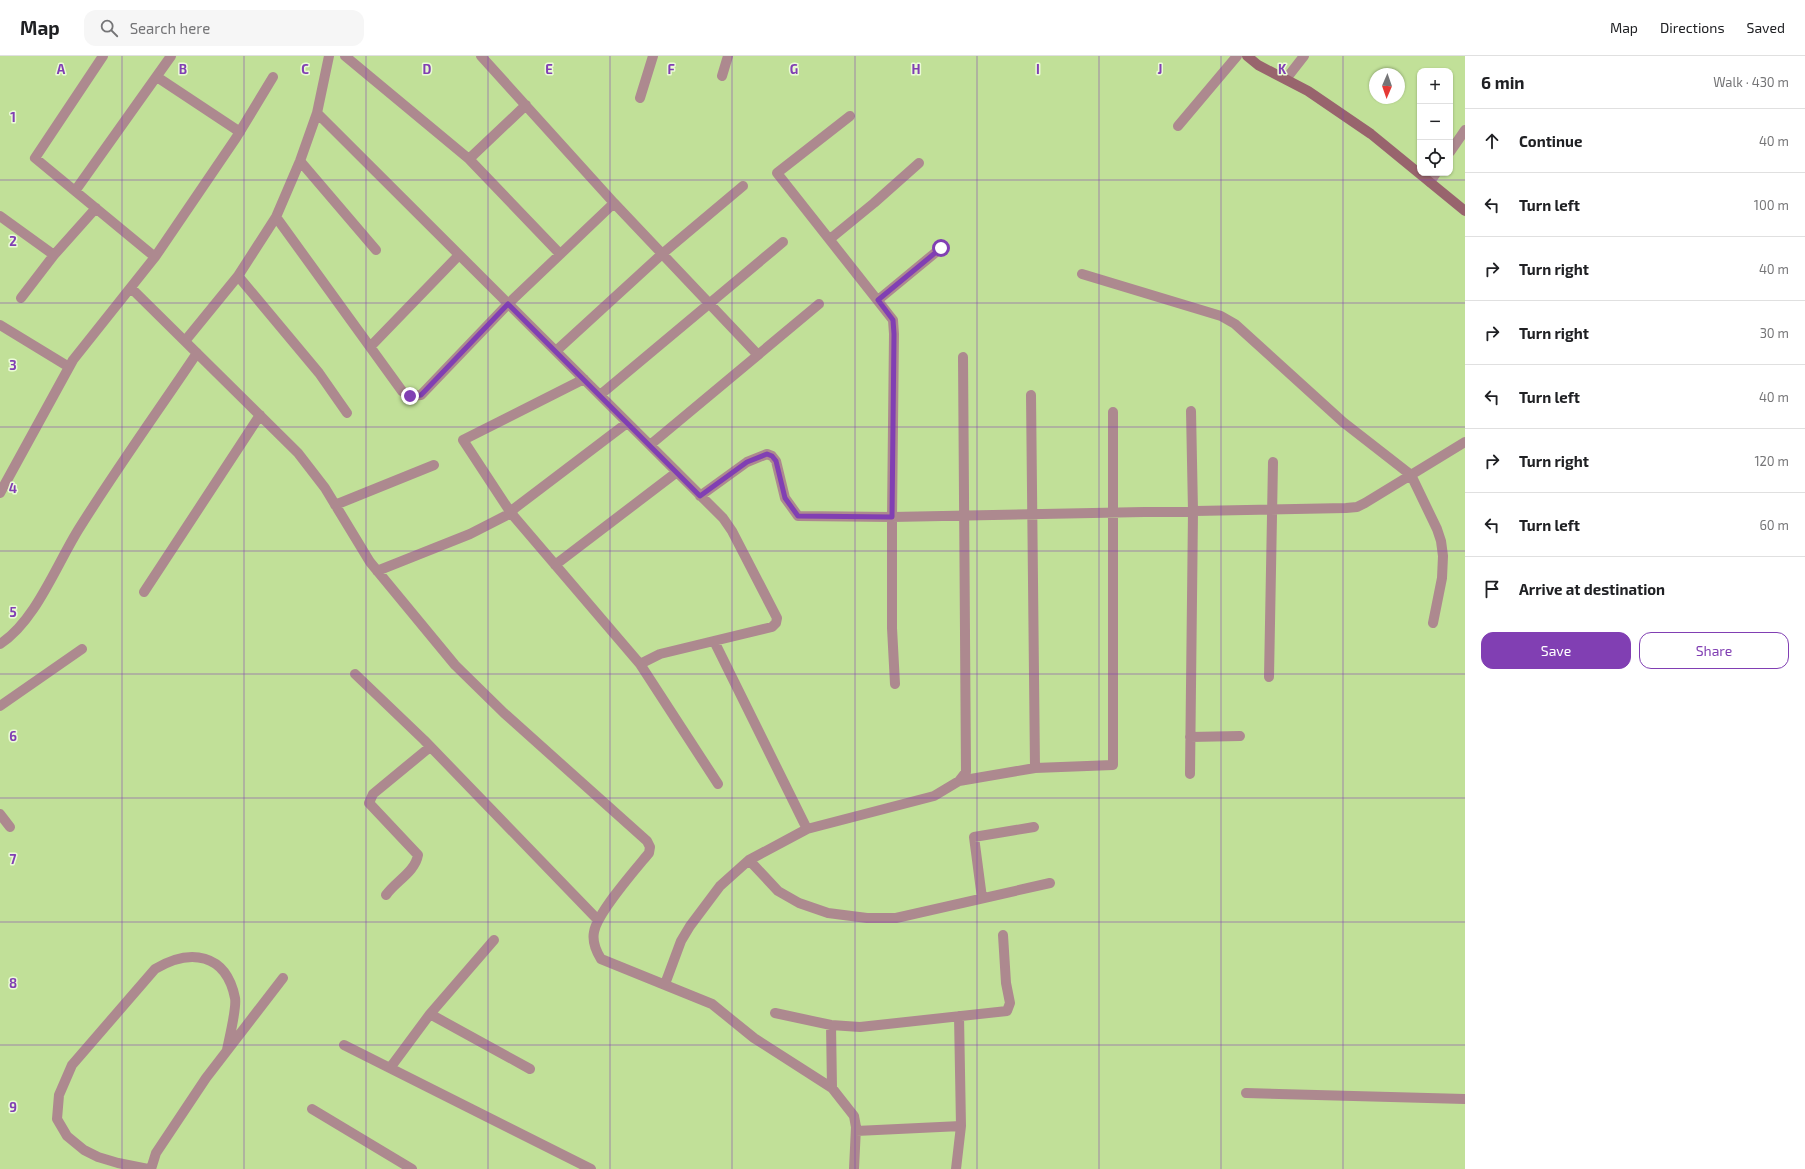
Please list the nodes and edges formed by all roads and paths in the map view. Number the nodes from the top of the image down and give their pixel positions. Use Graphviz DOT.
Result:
graph roads {
  1 [pos="103,56"];
  2 [pos="171,56"];
  3 [pos="329,56"];
  4 [pos="345,56"];
  5 [pos="481,56"];
  6 [pos="653,56"];
  7 [pos="728,56"];
  8 [pos="1237,56"];
  9 [pos="1247,56"];
  10 [pos="1304,56"];
  11 [pos="722,76"];
  12 [pos="157,77"];
  13 [pos="273,77"];
  14 [pos="1286,79"];
  15 [pos="640,98"];
  16 [pos="526,105"];
  17 [pos="317,113"];
  18 [pos="850,116"];
  19 [pos="1178,126"];
  20 [pos="1465,130"];
  21 [pos="240,132"];
  22 [pos="1453,148"];
  23 [pos="469,159"];
  24 [pos="300,161"];
  25 [pos="919,163"];
  26 [pos="1434,176"];
  27 [pos="1430,182"];
  28 [pos="743,186"];
  29 [pos="75,191"];
  30 [pos="614,203"];
  31 [pos="96,208"];
  32 [pos="1465,212"];
  33 [pos="0,216"];
  34 [pos="276,217"];
  35 [pos="830,239"];
  36 [pos="783,242"];
  37 [pos="941,248"];
  38 [pos="376,250"];
  39 [pos="560,254"];
  40 [pos="662,254"];
  41 [pos="54,255"];
  42 [pos="459,255"];
  43 [pos="155,257"];
  44 [pos="1082,274"];
  45 [pos="238,276"];
  46 [pos="131,288"];
  47 [pos="21,298"];
  48 [pos="878,300"];
  49 [pos="508,304"];
  50 [pos="709,304"];
  51 [pos="820,304"];
  52 [pos="0,325"];
  53 [pos="185,341"];
  54 [pos="370,347"];
  55 [pos="556,351"];
  56 [pos="197,353"];
  57 [pos="758,355"];
  58 [pos="963,357"];
  59 [pos="69,367"];
  60 [pos="584,379"];
  61 [pos="600,395"];
  62 [pos="1031,395"];
  63 [pos="1191,411"];
  64 [pos="1113,412"];
  65 [pos="347,413"];
  66 [pos="260,415"];
  67 [pos="627,422"];
  68 [pos="1465,442"];
  69 [pos="650,445"];
  70 [pos="1273,462"];
  71 [pos="434,465"];
  72 [pos="677,472"];
  73 [pos="1412,475"];
  74 [pos="0,493"];
  75 [pos="700,496"];
  76 [pos="335,505"];
  77 [pos="1272,509"];
  78 [pos="1193,511"];
  79 [pos="511,512"];
  80 [pos="1113,512"];
  81 [pos="1032,514"];
  82 [pos="965,515"];
  83 [pos="892,517"];
  84 [pos="555,565"];
  85 [pos="377,571"];
  86 [pos="144,592"];
  87 [pos="1433,622"];
  88 [pos="714,641"];
  89 [pos="0,644"];
  90 [pos="82,649"];
  91 [pos="640,664"];
  92 [pos="355,674"];
  93 [pos="1269,677"];
  94 [pos="895,684"];
  95 [pos="0,706"];
  96 [pos="1240,736"];
  97 [pos="1190,737"];
  98 [pos="430,747"];
  99 [pos="1035,768"];
  100 [pos="1190,774"];
  101 [pos="960,780"];
  102 [pos="718,784"];
  103 [pos="0,814"];
  104 [pos="10,827"];
  105 [pos="1034,827"];
  106 [pos="807,829"];
  107 [pos="749,860"];
  108 [pos="1050,883"];
  109 [pos="386,895"];
  110 [pos="982,898"];
  111 [pos="598,920"];
  112 [pos="1003,935"];
  113 [pos="494,940"];
  114 [pos="283,978"];
  115 [pos="665,984"];
  116 [pos="775,1013"];
  117 [pos="430,1014"];
  118 [pos="959,1016"];
  119 [pos="831,1025"];
  120 [pos="344,1045"];
  121 [pos="227,1050"];
  122 [pos="390,1068"];
  123 [pos="530,1069"];
  124 [pos="832,1088"];
  125 [pos="1246,1093"];
  126 [pos="1465,1099"];
  127 [pos="312,1109"];
  128 [pos="961,1126"];
  129 [pos="856,1131"];
  130 [pos="148,1169"];
  131 [pos="151,1169"];
  132 [pos="412,1169"];
  133 [pos="592,1169"];
  134 [pos="854,1169"];
  135 [pos="956,1169"];
  1 -- 29 [label="street"];
  2 -- 12 [label="street"];
  3 -- 17 [label="street"];
  4 -- 23 [label="street"];
  5 -- 16 [label="street"];
  6 -- 15 [label="street"];
  7 -- 11 [label="street"];
  8 -- 19 [label="street"];
  9 -- 14 [label="street"];
  10 -- 14 [label="street"];
  12 -- 21 [label="street"];
  12 -- 29 [label="street"];
  13 -- 21 [label="street"];
  14 -- 27 [label="street"];
  16 -- 23 [label="street"];
  16 -- 30 [label="street"];
  17 -- 24 [label="street"];
  17 -- 42 [label="street"];
  18 -- 35 [label="street"];
  20 -- 22 [label="street"];
  21 -- 43 [label="street"];
  23 -- 39 [label="street"];
  24 -- 34 [label="street"];
  24 -- 38 [label="street"];
  25 -- 35 [label="street"];
  26 -- 27 [label="street"];
  27 -- 32 [label="street"];
  28 -- 40 [label="street"];
  29 -- 31 [label="street"];
  30 -- 39 [label="street"];
  30 -- 40 [label="street"];
  31 -- 41 [label="street"];
  31 -- 43 [label="street"];
  33 -- 41 [label="street"];
  34 -- 45 [label="street"];
  34 -- 54 [label="street"];
  35 -- 48 [label="street"];
  36 -- 50 [label="street"];
  37 -- 48 [label="street"];
  39 -- 49 [label="street"];
  40 -- 50 [label="street"];
  40 -- 55 [label="street"];
  41 -- 47 [label="street"];
  42 -- 49 [label="street"];
  42 -- 54 [label="street"];
  43 -- 46 [label="street"];
  44 -- 73 [label="street"];
  45 -- 53 [label="street"];
  45 -- 65 [label="street"];
  46 -- 53 [label="street"];
  46 -- 59 [label="street"];
  48 -- 83 [label="street"];
  49 -- 54 [label="street"];
  49 -- 55 [label="street"];
  50 -- 57 [label="street"];
  50 -- 61 [label="street"];
  51 -- 57 [label="street"];
  52 -- 59 [label="street"];
  53 -- 56 [label="street"];
  55 -- 60 [label="street"];
  56 -- 66 [label="street"];
  56 -- 89 [label="street"];
  57 -- 69 [label="street"];
  58 -- 82 [label="street"];
  59 -- 74 [label="street"];
  60 -- 61 [label="street"];
  60 -- 79 [label="street"];
  61 -- 67 [label="street"];
  62 -- 81 [label="street"];
  63 -- 78 [label="street"];
  64 -- 80 [label="street"];
  66 -- 76 [label="street"];
  66 -- 86 [label="street"];
  67 -- 69 [label="street"];
  67 -- 79 [label="street"];
  68 -- 73 [label="street"];
  69 -- 72 [label="street"];
  70 -- 77 [label="street"];
  71 -- 76 [label="street"];
  72 -- 75 [label="street"];
  72 -- 84 [label="street"];
  73 -- 77 [label="street"];
  73 -- 87 [label="street"];
  75 -- 83 [label="street"];
  75 -- 88 [label="street"];
  76 -- 85 [label="street"];
  77 -- 78 [label="street"];
  77 -- 93 [label="street"];
  78 -- 80 [label="street"];
  78 -- 97 [label="street"];
  79 -- 84 [label="street"];
  79 -- 85 [label="street"];
  80 -- 81 [label="street"];
  80 -- 99 [label="street"];
  81 -- 82 [label="street"];
  81 -- 99 [label="street"];
  82 -- 83 [label="street"];
  82 -- 101 [label="street"];
  83 -- 94 [label="street"];
  84 -- 91 [label="street"];
  85 -- 111 [label="street"];
  88 -- 91 [label="street"];
  88 -- 106 [label="street"];
  90 -- 95 [label="street"];
  91 -- 102 [label="street"];
  92 -- 98 [label="street"];
  96 -- 97 [label="street"];
  97 -- 100 [label="street"];
  98 -- 109 [label="street"];
  98 -- 111 [label="street"];
  99 -- 101 [label="street"];
  101 -- 106 [label="street"];
  103 -- 104 [label="street"];
  105 -- 110 [label="street"];
  106 -- 107 [label="street"];
  107 -- 110 [label="street"];
  107 -- 115 [label="street"];
  108 -- 110 [label="street"];
  111 -- 115 [label="street"];
  112 -- 118 [label="street"];
  113 -- 117 [label="street"];
  114 -- 121 [label="street"];
  115 -- 124 [label="street"];
  116 -- 119 [label="street"];
  117 -- 122 [label="street"];
  117 -- 123 [label="street"];
  118 -- 119 [label="street"];
  118 -- 128 [label="street"];
  119 -- 124 [label="street"];
  120 -- 122 [label="street"];
  121 -- 130 [label="street"];
  121 -- 131 [label="street"];
  122 -- 133 [label="street"];
  124 -- 129 [label="street"];
  125 -- 126 [label="street"];
  127 -- 132 [label="street"];
  128 -- 129 [label="street"];
  128 -- 135 [label="street"];
  129 -- 134 [label="street"];
}
